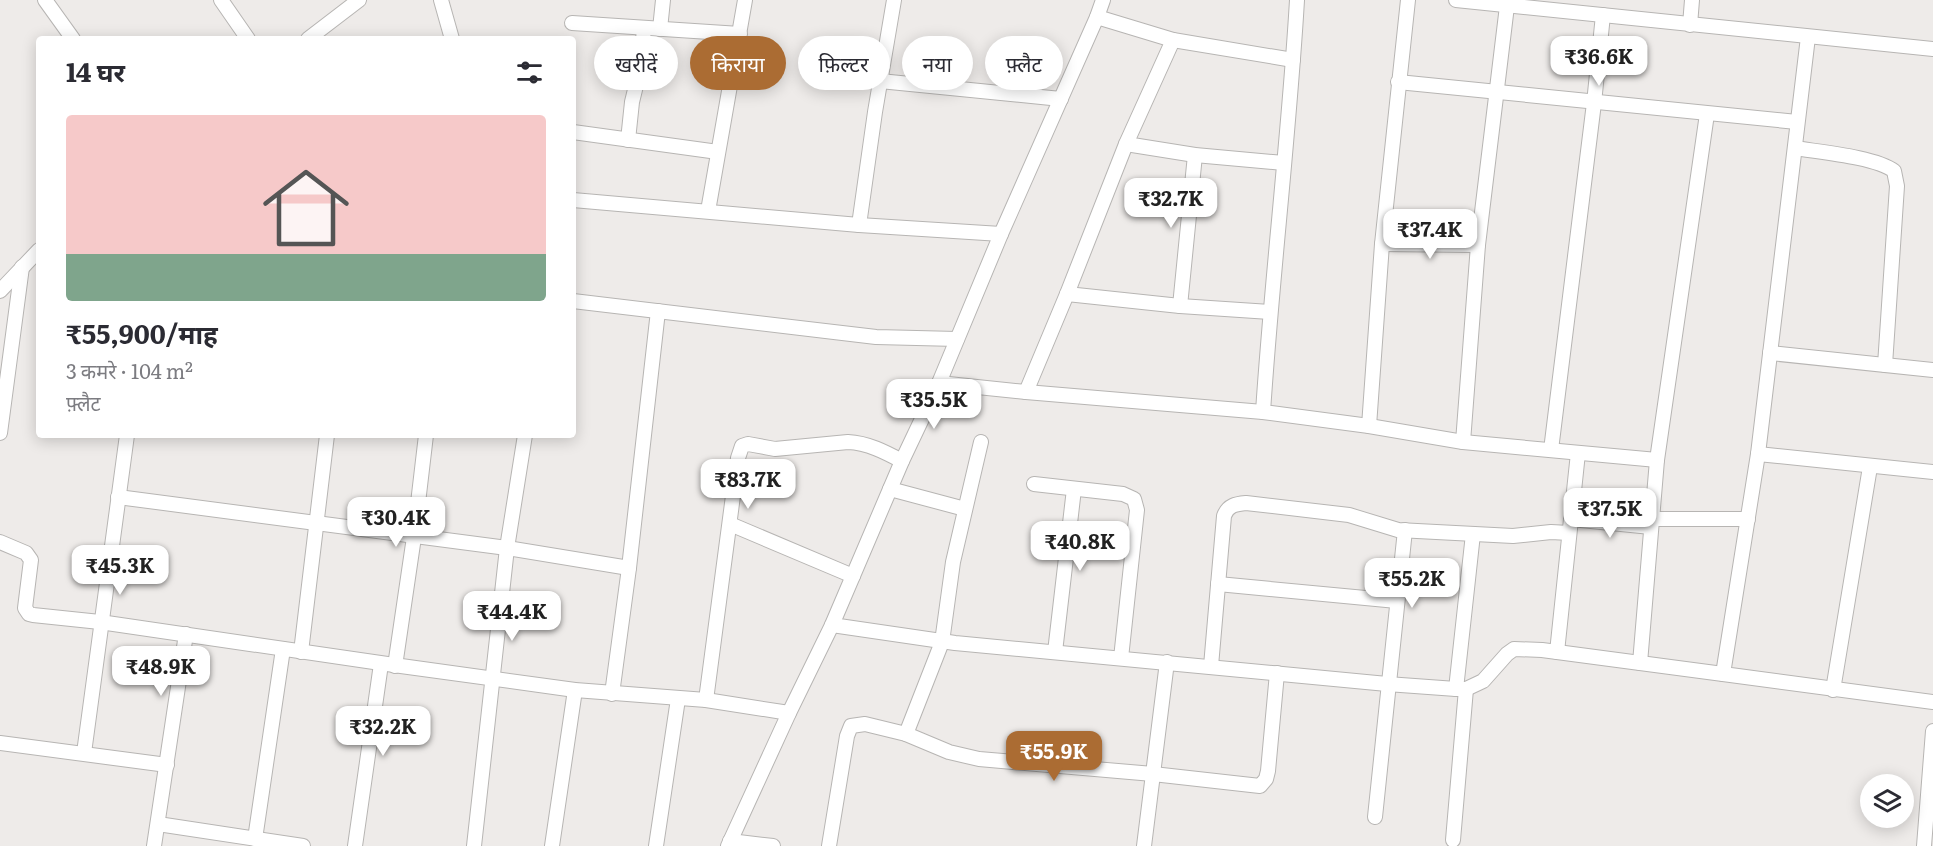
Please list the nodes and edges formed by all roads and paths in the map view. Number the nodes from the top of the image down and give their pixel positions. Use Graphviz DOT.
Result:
graph roads {
  1 [pos="45,0"];
  2 [pos="221,0"];
  3 [pos="441,0"];
  4 [pos="663,0"];
  5 [pos="745,0"];
  6 [pos="894,0"];
  7 [pos="1102,0"];
  8 [pos="1297,0"];
  9 [pos="1407,0"];
  10 [pos="1456,0"];
  11 [pos="1692,0"];
  12 [pos="358,1"];
  13 [pos="1507,6"];
  14 [pos="1603,15"];
  15 [pos="1097,17"];
  16 [pos="572,23"];
  17 [pos="1690,25"];
  18 [pos="644,28"];
  19 [pos="660,29"];
  20 [pos="740,34"];
  21 [pos="71,36"];
  22 [pos="246,36"];
  23 [pos="312,36"];
  24 [pos="451,36"];
  25 [pos="888,36"];
  26 [pos="1808,37"];
  27 [pos="1173,40"];
  28 [pos="1933,50"];
  29 [pos="1293,60"];
  30 [pos="890,82"];
  31 [pos="1398,82"];
  32 [pos="879,90"];
  33 [pos="1497,92"];
  34 [pos="1061,99"];
  35 [pos="1594,103"];
  36 [pos="1707,114"];
  37 [pos="1797,122"];
  38 [pos="576,132"];
  39 [pos="628,140"];
  40 [pos="1126,144"];
  41 [pos="1795,148"];
  42 [pos="718,152"];
  43 [pos="1194,155"];
  44 [pos="1284,163"];
  45 [pos="576,200"];
  46 [pos="708,211"];
  47 [pos="859,225"];
  48 [pos="1001,234"];
  49 [pos="1382,244"];
  50 [pos="1478,245"];
  51 [pos="36,253"];
  52 [pos="22,267"];
  53 [pos="0,291"];
  54 [pos="1067,294"];
  55 [pos="576,301"];
  56 [pos="1180,306"];
  57 [pos="658,311"];
  58 [pos="1270,312"];
  59 [pos="957,339"];
  60 [pos="1770,353"];
  61 [pos="1885,365"];
  62 [pos="1933,370"];
  63 [pos="939,382"];
  64 [pos="1026,392"];
  65 [pos="1263,412"];
  66 [pos="1369,426"];
  67 [pos="0,433"];
  68 [pos="127,438"];
  69 [pos="327,438"];
  70 [pos="426,438"];
  71 [pos="525,438"];
  72 [pos="981,442"];
  73 [pos="1462,442"];
  74 [pos="1551,450"];
  75 [pos="1578,453"];
  76 [pos="1758,454"];
  77 [pos="1657,460"];
  78 [pos="902,461"];
  79 [pos="1870,466"];
  80 [pos="1933,472"];
  81 [pos="1034,484"];
  82 [pos="890,489"];
  83 [pos="1074,489"];
  84 [pos="118,497"];
  85 [pos="966,509"];
  86 [pos="1748,519"];
  87 [pos="1652,523"];
  88 [pos="317,524"];
  89 [pos="730,524"];
  90 [pos="1570,526"];
  91 [pos="1405,530"];
  92 [pos="1473,534"];
  93 [pos="414,537"];
  94 [pos="0,542"];
  95 [pos="507,548"];
  96 [pos="629,568"];
  97 [pos="853,576"];
  98 [pos="1218,584"];
  99 [pos="1397,601"];
  100 [pos="100,622"];
  101 [pos="832,625"];
  102 [pos="186,634"];
  103 [pos="942,642"];
  104 [pos="283,649"];
  105 [pos="301,652"];
  106 [pos="1055,652"];
  107 [pos="1557,652"];
  108 [pos="1121,658"];
  109 [pos="1167,662"];
  110 [pos="381,663"];
  111 [pos="1640,663"];
  112 [pos="395,666"];
  113 [pos="1211,666"];
  114 [pos="1277,673"];
  115 [pos="1723,674"];
  116 [pos="491,679"];
  117 [pos="1387,684"];
  118 [pos="1461,689"];
  119 [pos="575,690"];
  120 [pos="1833,690"];
  121 [pos="612,694"];
  122 [pos="678,699"];
  123 [pos="706,700"];
  124 [pos="1933,702"];
  125 [pos="789,713"];
  126 [pos="1933,730"];
  127 [pos="906,734"];
  128 [pos="0,743"];
  129 [pos="84,753"];
  130 [pos="167,765"];
  131 [pos="1153,774"];
  132 [pos="1375,817"];
  133 [pos="158,824"];
  134 [pos="255,839"];
  135 [pos="1453,840"];
  136 [pos="729,844"];
  137 [pos="154,846"];
  138 [pos="303,846"];
  139 [pos="355,846"];
  140 [pos="474,846"];
  141 [pos="552,846"];
  142 [pos="656,846"];
  143 [pos="773,846"];
  144 [pos="829,846"];
  145 [pos="1144,846"];
  146 [pos="1924,846"];
  1 -- 21 [label="street"];
  2 -- 22 [label="street"];
  3 -- 24 [label="street"];
  4 -- 19 [label="street"];
  5 -- 20 [label="street"];
  6 -- 25 [label="street"];
  7 -- 15 [label="street"];
  8 -- 29 [label="street"];
  9 -- 31 [label="street"];
  10 -- 13 [label="street"];
  11 -- 17 [label="street"];
  12 -- 23 [label="street"];
  13 -- 14 [label="street"];
  13 -- 33 [label="street"];
  14 -- 17 [label="street"];
  14 -- 35 [label="street"];
  15 -- 27 [label="street"];
  15 -- 34 [label="street"];
  16 -- 18 [label="street"];
  17 -- 26 [label="street"];
  18 -- 19 [label="street"];
  18 -- 39 [label="street"];
  19 -- 20 [label="street"];
  20 -- 42 [label="street"];
  26 -- 28 [label="street"];
  26 -- 37 [label="street"];
  27 -- 29 [label="street"];
  27 -- 40 [label="street"];
  29 -- 44 [label="street"];
  30 -- 34 [label="street"];
  31 -- 33 [label="street"];
  31 -- 49 [label="street"];
  32 -- 47 [label="street"];
  33 -- 35 [label="street"];
  33 -- 50 [label="street"];
  34 -- 48 [label="street"];
  35 -- 36 [label="street"];
  35 -- 74 [label="street"];
  36 -- 37 [label="street"];
  36 -- 77 [label="street"];
  37 -- 41 [label="street"];
  38 -- 39 [label="street"];
  39 -- 42 [label="street"];
  40 -- 43 [label="street"];
  40 -- 54 [label="street"];
  41 -- 60 [label="street"];
  41 -- 61 [label="street"];
  42 -- 46 [label="street"];
  43 -- 44 [label="street"];
  43 -- 56 [label="street"];
  44 -- 58 [label="street"];
  45 -- 46 [label="street"];
  46 -- 47 [label="street"];
  47 -- 48 [label="street"];
  48 -- 59 [label="street"];
  49 -- 50 [label="street"];
  49 -- 66 [label="street"];
  50 -- 73 [label="street"];
  51 -- 52 [label="street"];
  52 -- 53 [label="street"];
  52 -- 67 [label="street"];
  54 -- 56 [label="street"];
  54 -- 64 [label="street"];
  55 -- 57 [label="street"];
  56 -- 58 [label="street"];
  57 -- 59 [label="street"];
  57 -- 96 [label="street"];
  58 -- 65 [label="street"];
  59 -- 63 [label="street"];
  60 -- 61 [label="street"];
  60 -- 76 [label="street"];
  61 -- 62 [label="street"];
  63 -- 64 [label="street"];
  63 -- 78 [label="street"];
  64 -- 65 [label="street"];
  65 -- 66 [label="street"];
  66 -- 73 [label="street"];
  68 -- 84 [label="street"];
  69 -- 88 [label="street"];
  70 -- 93 [label="street"];
  71 -- 95 [label="street"];
  72 -- 85 [label="street"];
  73 -- 74 [label="street"];
  74 -- 75 [label="street"];
  75 -- 77 [label="street"];
  75 -- 90 [label="street"];
  76 -- 79 [label="street"];
  76 -- 86 [label="street"];
  77 -- 87 [label="street"];
  78 -- 82 [label="street"];
  78 -- 89 [label="street"];
  79 -- 80 [label="street"];
  79 -- 120 [label="street"];
  81 -- 83 [label="street"];
  82 -- 85 [label="street"];
  82 -- 97 [label="street"];
  83 -- 106 [label="street"];
  83 -- 108 [label="street"];
  84 -- 88 [label="street"];
  84 -- 100 [label="street"];
  85 -- 103 [label="street"];
  86 -- 87 [label="street"];
  86 -- 115 [label="street"];
  87 -- 90 [label="street"];
  87 -- 111 [label="street"];
  88 -- 93 [label="street"];
  88 -- 105 [label="street"];
  89 -- 97 [label="street"];
  89 -- 123 [label="street"];
  90 -- 92 [label="street"];
  90 -- 107 [label="street"];
  91 -- 92 [label="street"];
  91 -- 98 [label="street"];
  91 -- 99 [label="street"];
  92 -- 118 [label="street"];
  93 -- 95 [label="street"];
  93 -- 112 [label="street"];
  94 -- 100 [label="street"];
  95 -- 96 [label="street"];
  95 -- 116 [label="street"];
  96 -- 121 [label="street"];
  97 -- 101 [label="street"];
  98 -- 99 [label="street"];
  98 -- 113 [label="street"];
  99 -- 117 [label="street"];
  100 -- 102 [label="street"];
  100 -- 129 [label="street"];
  101 -- 103 [label="street"];
  101 -- 125 [label="street"];
  102 -- 104 [label="street"];
  102 -- 130 [label="street"];
  103 -- 106 [label="street"];
  103 -- 127 [label="street"];
  104 -- 105 [label="street"];
  104 -- 134 [label="street"];
  105 -- 110 [label="street"];
  106 -- 108 [label="street"];
  107 -- 111 [label="street"];
  107 -- 118 [label="street"];
  108 -- 109 [label="street"];
  109 -- 113 [label="street"];
  109 -- 131 [label="street"];
  110 -- 112 [label="street"];
  110 -- 139 [label="street"];
  111 -- 115 [label="street"];
  112 -- 116 [label="street"];
  113 -- 114 [label="street"];
  114 -- 117 [label="street"];
  114 -- 131 [label="street"];
  115 -- 120 [label="street"];
  116 -- 119 [label="street"];
  116 -- 140 [label="street"];
  117 -- 118 [label="street"];
  117 -- 132 [label="street"];
  118 -- 135 [label="street"];
  119 -- 121 [label="street"];
  119 -- 141 [label="street"];
  120 -- 124 [label="street"];
  121 -- 122 [label="street"];
  122 -- 123 [label="street"];
  122 -- 142 [label="street"];
  123 -- 125 [label="street"];
  125 -- 136 [label="street"];
  126 -- 146 [label="street"];
  127 -- 131 [label="street"];
  127 -- 144 [label="street"];
  128 -- 129 [label="street"];
  129 -- 130 [label="street"];
  130 -- 133 [label="street"];
  131 -- 145 [label="street"];
  133 -- 134 [label="street"];
  133 -- 137 [label="street"];
  134 -- 138 [label="street"];
  136 -- 143 [label="street"];
}
